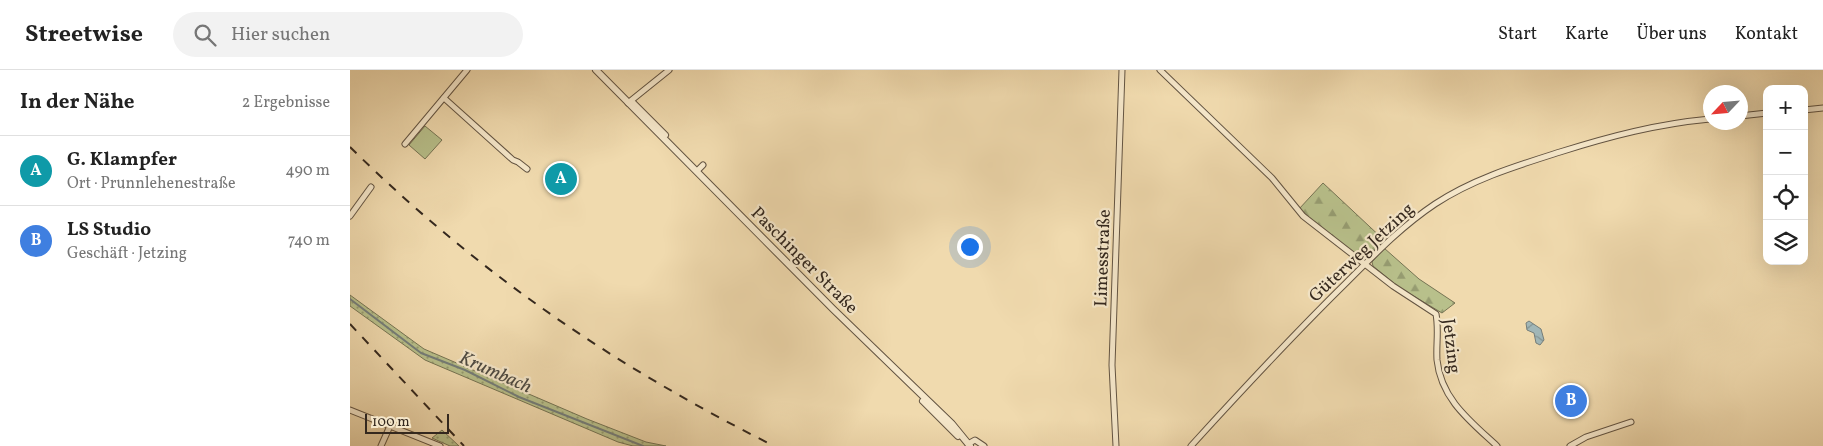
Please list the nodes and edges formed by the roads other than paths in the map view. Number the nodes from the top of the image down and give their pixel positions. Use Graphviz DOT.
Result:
graph roads {
  1 [pos="467,70"];
  2 [pos="596,70"];
  3 [pos="669,70"];
  4 [pos="1122,70"];
  5 [pos="1160,70"];
  6 [pos="444,98"];
  7 [pos="629,102"];
  8 [pos="1823,108"];
  9 [pos="1808,110"];
  10 [pos="1763,113"];
  11 [pos="1748,115"];
  12 [pos="1703,120"];
  13 [pos="405,144"];
  14 [pos="703,165"];
  15 [pos="527,169"];
  16 [pos="697,171"];
  17 [pos="371,187"];
  18 [pos="350,216"];
  19 [pos="1365,265"];
  20 [pos="350,410"];
  21 [pos="1631,422"];
  22 [pos="390,426"];
  23 [pos="969,445"];
  24 [pos="381,446"];
  25 [pos="440,446"];
  26 [pos="984,446"];
  27 [pos="1116,446"];
  28 [pos="1191,446"];
  29 [pos="1497,446"];
  30 [pos="1570,446"];
  1 -- 6 [label="street"];
  2 -- 7 [label="street, Paschinger Straße"];
  3 -- 7 [label="street"];
  4 -- 27 [label="street, Limesstraße"];
  5 -- 19 [label="street"];
  6 -- 13 [label="street"];
  6 -- 15 [label="street"];
  7 -- 16 [label="street, Paschinger Straße"];
  8 -- 9 [label="street"];
  10 -- 11 [label="street"];
  12 -- 19 [label="street, Güterweg Jetzing"];
  14 -- 16 [label="street"];
  16 -- 23 [label="street, Paschinger Straße"];
  17 -- 18 [label="street"];
  19 -- 28 [label="street, Güterweg Jetzing"];
  19 -- 29 [label="street, Jetzing"];
  20 -- 22 [label="street"];
  21 -- 30 [label="street"];
  22 -- 24 [label="street"];
  22 -- 25 [label="street"];
  23 -- 26 [label="street"];
}
